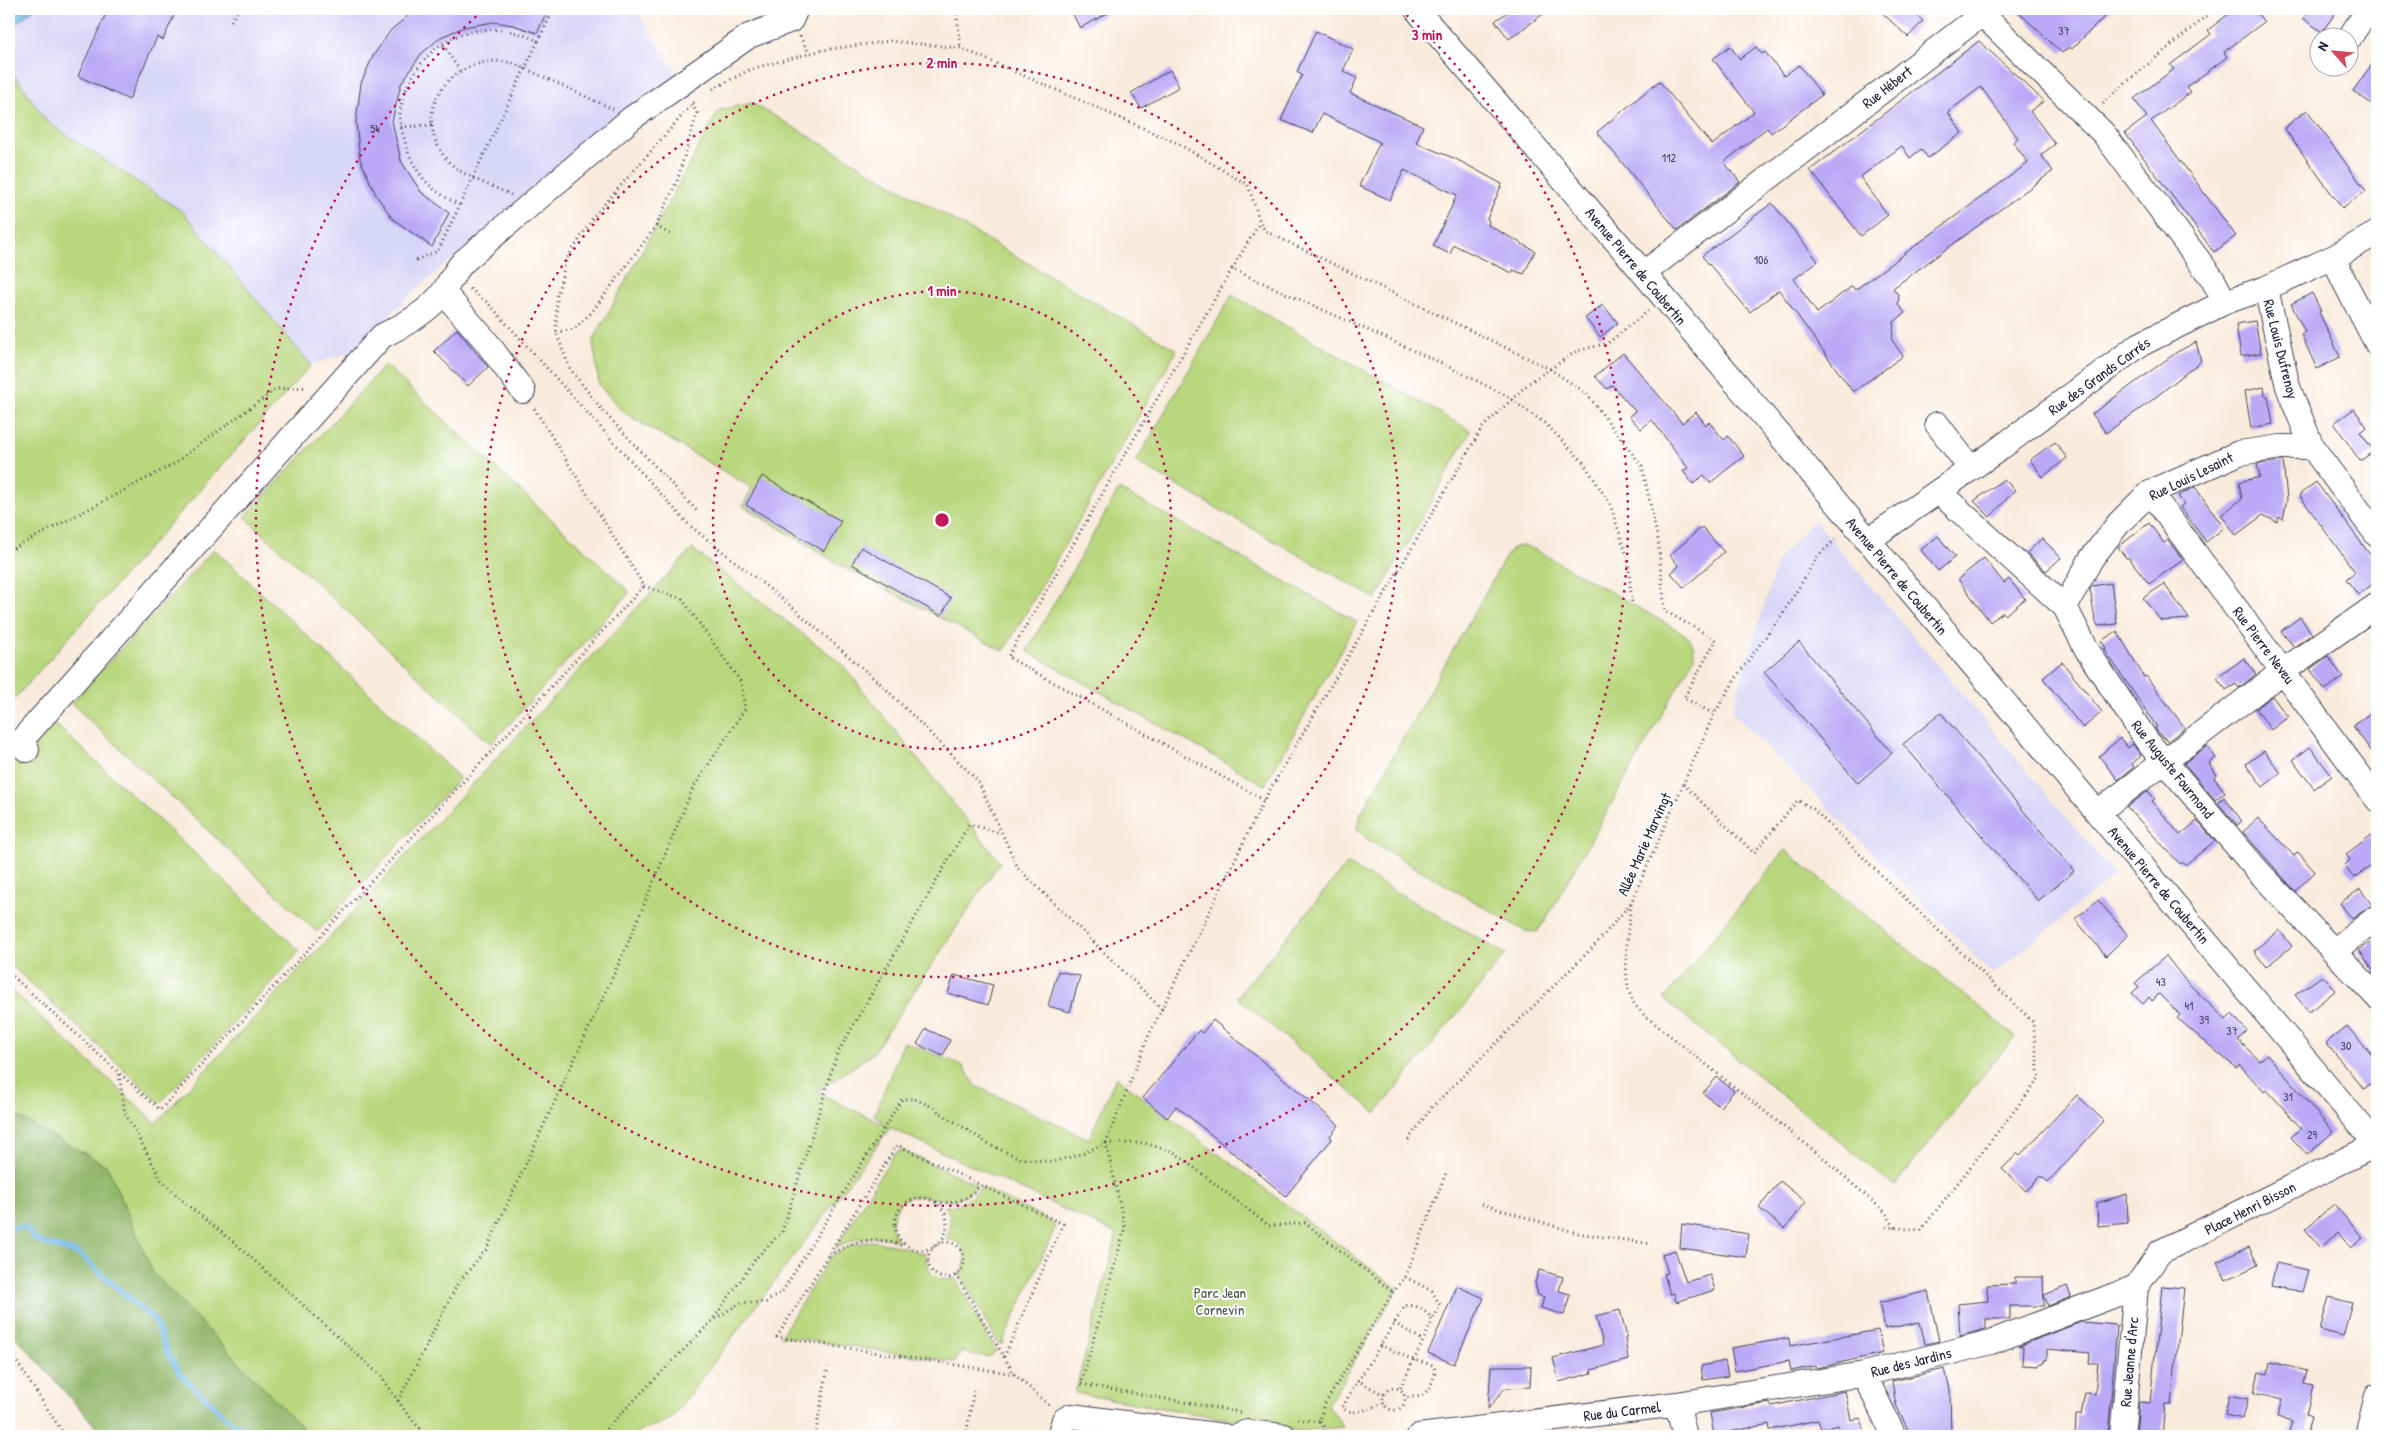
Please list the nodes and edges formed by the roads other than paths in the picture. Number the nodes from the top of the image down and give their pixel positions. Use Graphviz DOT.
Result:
graph roads {
  1 [pos="796,9"];
  2 [pos="1416,9"];
  3 [pos="1983,10"];
  4 [pos="2377,15"];
  5 [pos="2356,28"];
  6 [pos="2377,233"];
  7 [pos="2334,257"];
  8 [pos="1644,274"];
  9 [pos="448,283"];
  10 [pos="2266,288"];
  11 [pos="2225,302"];
  12 [pos="2377,344"];
  13 [pos="523,391"];
  14 [pos="1937,424"];
  15 [pos="2312,447"];
  16 [pos="1971,469"];
  17 [pos="1939,492"];
  18 [pos="2150,492"];
  19 [pos="2377,535"];
  20 [pos="1867,541"];
  21 [pos="2377,605"];
  22 [pos="2065,607"];
  23 [pos="2283,671"];
  24 [pos="27,750"];
  25 [pos="2164,761"];
  26 [pos="2377,798"];
  27 [pos="2098,812"];
  28 [pos="2377,917"];
  29 [pos="2334,951"];
  30 [pos="2377,997"];
  31 [pos="2377,1145"];
  32 [pos="2136,1287"];
  33 [pos="1864,1374"];
  34 [pos="2377,1396"];
  35 [pos="1677,1404"];
  36 [pos="1062,1428"];
  37 [pos="1289,1428"];
  38 [pos="1224,1436"];
  39 [pos="1237,1436"];
  40 [pos="1419,1436"];
  41 [pos="1685,1436"];
  42 [pos="1894,1436"];
  43 [pos="2122,1436"];
  44 [pos="2367,1436"];
  1 -- 9 [label="street"];
  2 -- 8 [label="street, Avenue Pierre de Coubertin"];
  3 -- 8 [label="street, Rue Hébert"];
  3 -- 11 [label="street, Rue Hébert"];
  4 -- 5 [label="street"];
  6 -- 7 [label="street, Rue des Grands Carrés"];
  7 -- 10 [label="street, Rue des Grands Carrés"];
  7 -- 12 [label="street"];
  8 -- 20 [label="street, Avenue Pierre de Coubertin"];
  9 -- 13 [label="street"];
  9 -- 24 [label="street"];
  10 -- 11 [label="street, Rue des Grands Carrés"];
  10 -- 15 [label="street, Rue Louis Dufrenoy"];
  11 -- 16 [label="street, Rue des Grands Carrés"];
  14 -- 16 [label="street"];
  15 -- 18 [label="street, Rue Louis Lesaint"];
  15 -- 19 [label="street, Rue Louis Dufrenoy"];
  16 -- 17 [label="street, Rue des Grands Carrés"];
  17 -- 20 [label="street, Rue des Grands Carrés"];
  17 -- 22 [label="street, Rue Auguste Fourmond"];
  18 -- 22 [label="street, Rue Louis Lesaint"];
  18 -- 23 [label="street, Rue Pierre Neveu"];
  20 -- 27 [label="street, Avenue Pierre de Coubertin"];
  21 -- 23 [label="street"];
  22 -- 25 [label="street, Rue Auguste Fourmond"];
  23 -- 25 [label="street"];
  23 -- 26 [label="street, Rue Pierre Neveu"];
  25 -- 27 [label="street"];
  25 -- 29 [label="street, Rue Auguste Fourmond"];
  27 -- 31 [label="street, Avenue Pierre de Coubertin"];
  28 -- 29 [label="street"];
  29 -- 30 [label="street, Rue Auguste Fourmond"];
  31 -- 32 [label="street, Place Henri Bisson"];
  32 -- 33 [label="street, Rue des Jardins"];
  32 -- 43 [label="street, Rue Jeanne d'Arc"];
  33 -- 35 [label="street, Rue des Jardins"];
  33 -- 42 [label="street"];
  34 -- 44 [label="street"];
  35 -- 40 [label="street, Rue du Carmel"];
  35 -- 41 [label="street"];
  36 -- 38 [label="street"];
  37 -- 39 [label="street"];
}
